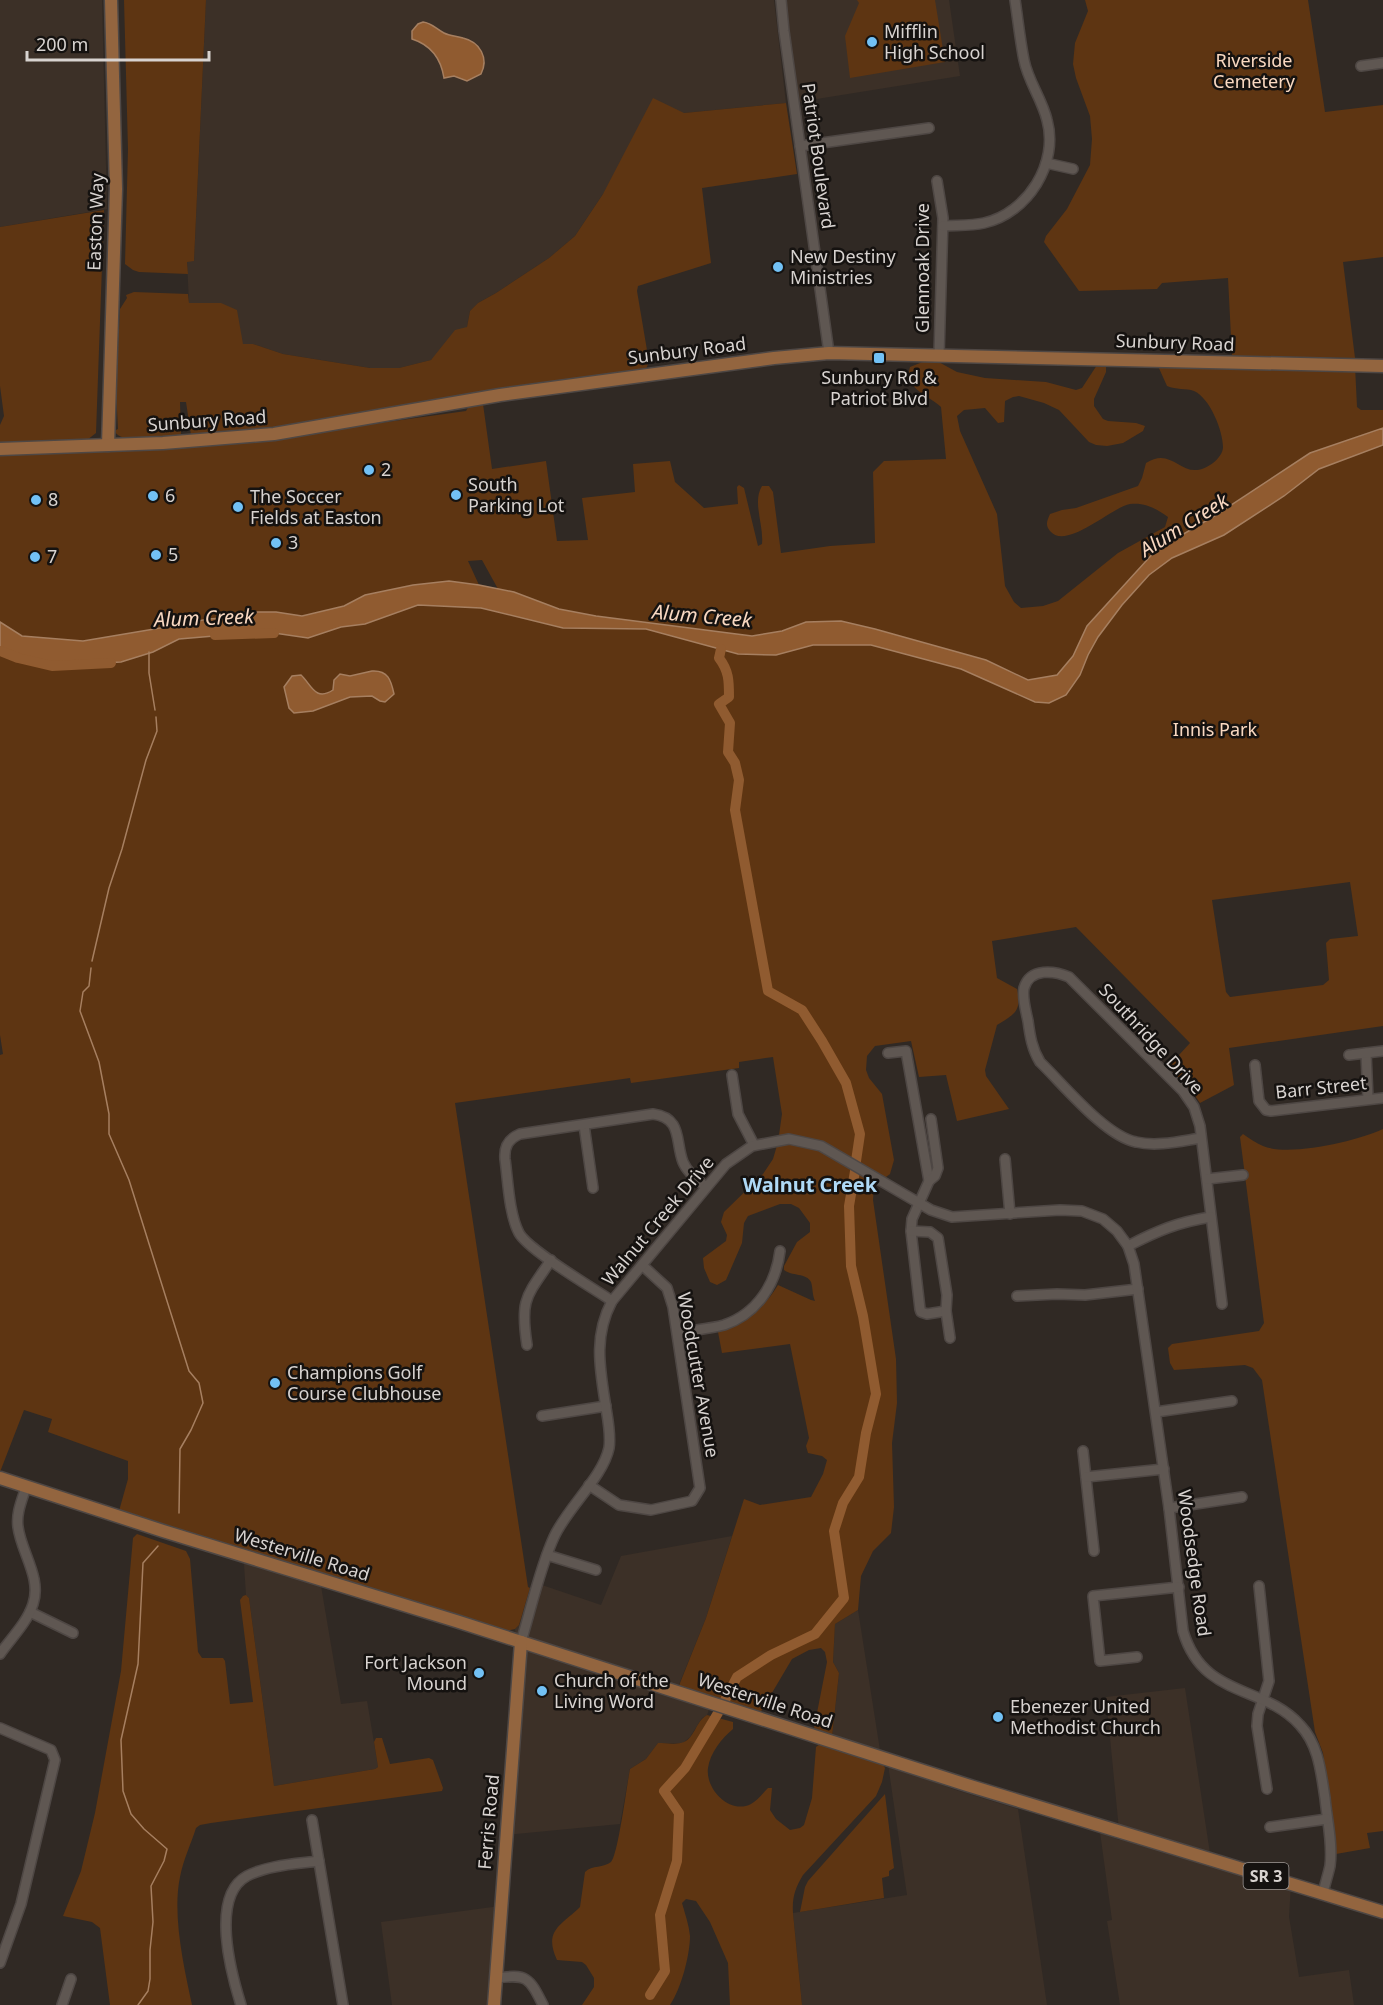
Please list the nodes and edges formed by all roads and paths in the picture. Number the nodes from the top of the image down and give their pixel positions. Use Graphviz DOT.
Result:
graph roads {
  1 [pos="111,0"];
  2 [pos="781,0"];
  3 [pos="1015,0"];
  4 [pos="1383,63"];
  5 [pos="1361,66"];
  6 [pos="929,128"];
  7 [pos="800,146"];
  8 [pos="1046,163"];
  9 [pos="1073,169"];
  10 [pos="937,181"];
  11 [pos="942,225"];
  12 [pos="829,353"];
  13 [pos="939,355"];
  14 [pos="1383,366"];
  15 [pos="108,445"];
  16 [pos="0,449"];
  17 [pos="1383,1051"];
  18 [pos="888,1053"];
  19 [pos="1366,1053"];
  20 [pos="1349,1055"];
  21 [pos="1255,1065"];
  22 [pos="732,1075"];
  23 [pos="1383,1098"];
  24 [pos="1368,1100"];
  25 [pos="931,1119"];
  26 [pos="584,1125"];
  27 [pos="1201,1138"];
  28 [pos="754,1145"];
  29 [pos="1005,1159"];
  30 [pos="1243,1175"];
  31 [pos="1207,1179"];
  32 [pos="929,1181"];
  33 [pos="706,1187"];
  34 [pos="593,1188"];
  35 [pos="919,1203"];
  36 [pos="1010,1214"];
  37 [pos="1211,1217"];
  38 [pos="911,1231"];
  39 [pos="1128,1246"];
  40 [pos="780,1251"];
  41 [pos="551,1260"];
  42 [pos="642,1265"];
  43 [pos="1138,1290"];
  44 [pos="1017,1296"];
  45 [pos="612,1301"];
  46 [pos="1222,1304"];
  47 [pos="946,1311"];
  48 [pos="678,1333"];
  49 [pos="950,1338"];
  50 [pos="527,1345"];
  51 [pos="1232,1401"];
  52 [pos="606,1406"];
  53 [pos="1156,1412"];
  54 [pos="542,1416"];
  55 [pos="1083,1451"];
  56 [pos="1164,1469"];
  57 [pos="0,1478"];
  58 [pos="1086,1478"];
  59 [pos="589,1485"];
  60 [pos="26,1486"];
  61 [pos="1242,1497"];
  62 [pos="1169,1508"];
  63 [pos="1094,1551"];
  64 [pos="547,1556"];
  65 [pos="596,1570"];
  66 [pos="1259,1586"];
  67 [pos="1179,1587"];
  68 [pos="30,1612"];
  69 [pos="73,1633"];
  70 [pos="521,1642"];
  71 [pos="1,1649"];
  72 [pos="1137,1657"];
  73 [pos="1263,1701"];
  74 [pos="0,1728"];
  75 [pos="1267,1789"];
  76 [pos="1327,1819"];
  77 [pos="312,1820"];
  78 [pos="1270,1827"];
  79 [pos="319,1861"];
  80 [pos="1323,1893"];
  81 [pos="1383,1912"];
  82 [pos="0,1963"];
  83 [pos="71,1978"];
  84 [pos="496,1978"];
  85 [pos="62,2005"];
  86 [pos="241,2005"];
  87 [pos="343,2005"];
  88 [pos="494,2005"];
  89 [pos="543,2005"];
  1 -- 15 [label="main road, Easton Way"];
  2 -- 7 [label="street, Patriot Boulevard"];
  3 -- 8 [label="street"];
  4 -- 5 [label="street"];
  6 -- 7 [label="street"];
  7 -- 12 [label="street, Patriot Boulevard"];
  8 -- 9 [label="street"];
  8 -- 11 [label="street"];
  10 -- 11 [label="street, Glennoak Drive"];
  11 -- 13 [label="street, Glennoak Drive"];
  12 -- 13 [label="main road, Sunbury Road"];
  12 -- 15 [label="main road, Sunbury Road"];
  13 -- 14 [label="main road, Sunbury Road"];
  15 -- 16 [label="main road, Sunbury Road"];
  17 -- 19 [label="street"];
  18 -- 32 [label="street"];
  19 -- 20 [label="street"];
  19 -- 24 [label="street"];
  21 -- 24 [label="street, Barr Street"];
  22 -- 28 [label="street"];
  23 -- 24 [label="street, Barr Street"];
  25 -- 32 [label="street"];
  26 -- 33 [label="street"];
  26 -- 34 [label="street"];
  26 -- 41 [label="street"];
  27 -- 27 [label="street, Southridge Drive"];
  27 -- 31 [label="street, Southridge Drive"];
  28 -- 33 [label="street, Walnut Creek Drive"];
  28 -- 35 [label="street, Walnut Creek Drive"];
  29 -- 36 [label="street"];
  30 -- 31 [label="street"];
  31 -- 37 [label="street, Southridge Drive"];
  32 -- 35 [label="street"];
  33 -- 42 [label="street, Walnut Creek Drive"];
  35 -- 36 [label="street, Walnut Creek Drive"];
  35 -- 38 [label="street"];
  36 -- 39 [label="street, Walnut Creek Drive"];
  37 -- 39 [label="street"];
  37 -- 46 [label="street, Southridge Drive"];
  38 -- 47 [label="street"];
  38 -- 47 [label="street"];
  39 -- 43 [label="street, Woodsedge Road"];
  40 -- 48 [label="street"];
  41 -- 45 [label="street"];
  41 -- 50 [label="street"];
  42 -- 45 [label="street, Walnut Creek Drive"];
  42 -- 48 [label="street, Woodcutter Avenue"];
  43 -- 44 [label="street"];
  43 -- 53 [label="street, Woodsedge Road"];
  45 -- 52 [label="street, Walnut Creek Drive"];
  47 -- 49 [label="street"];
  48 -- 59 [label="street, Woodcutter Avenue"];
  51 -- 53 [label="street"];
  52 -- 54 [label="street"];
  52 -- 59 [label="street, Walnut Creek Drive"];
  53 -- 56 [label="street, Woodsedge Road"];
  55 -- 58 [label="street"];
  56 -- 58 [label="street"];
  56 -- 62 [label="street, Woodsedge Road"];
  57 -- 60 [label="main road, Westerville Road / SR 3"];
  58 -- 63 [label="street"];
  59 -- 64 [label="street, Walnut Creek Drive"];
  60 -- 68 [label="street"];
  60 -- 70 [label="main road, Westerville Road / SR 3"];
  61 -- 62 [label="street"];
  62 -- 67 [label="street, Woodsedge Road"];
  64 -- 65 [label="street"];
  64 -- 70 [label="street, Walnut Creek Drive"];
  66 -- 73 [label="street"];
  67 -- 72 [label="street"];
  67 -- 73 [label="street, Woodsedge Road"];
  68 -- 69 [label="street"];
  68 -- 71 [label="street"];
  70 -- 80 [label="main road, Westerville Road / SR 3"];
  70 -- 84 [label="main road, Ferris Road"];
  73 -- 75 [label="street"];
  73 -- 76 [label="street, Woodsedge Road"];
  74 -- 82 [label="street"];
  76 -- 78 [label="street"];
  76 -- 80 [label="street, Woodsedge Road"];
  77 -- 79 [label="street"];
  79 -- 86 [label="street"];
  79 -- 87 [label="street"];
  80 -- 81 [label="main road, Westerville Road / SR 3"];
  83 -- 85 [label="street"];
  84 -- 88 [label="main road, Ferris Road"];
  84 -- 89 [label="street"];
}
